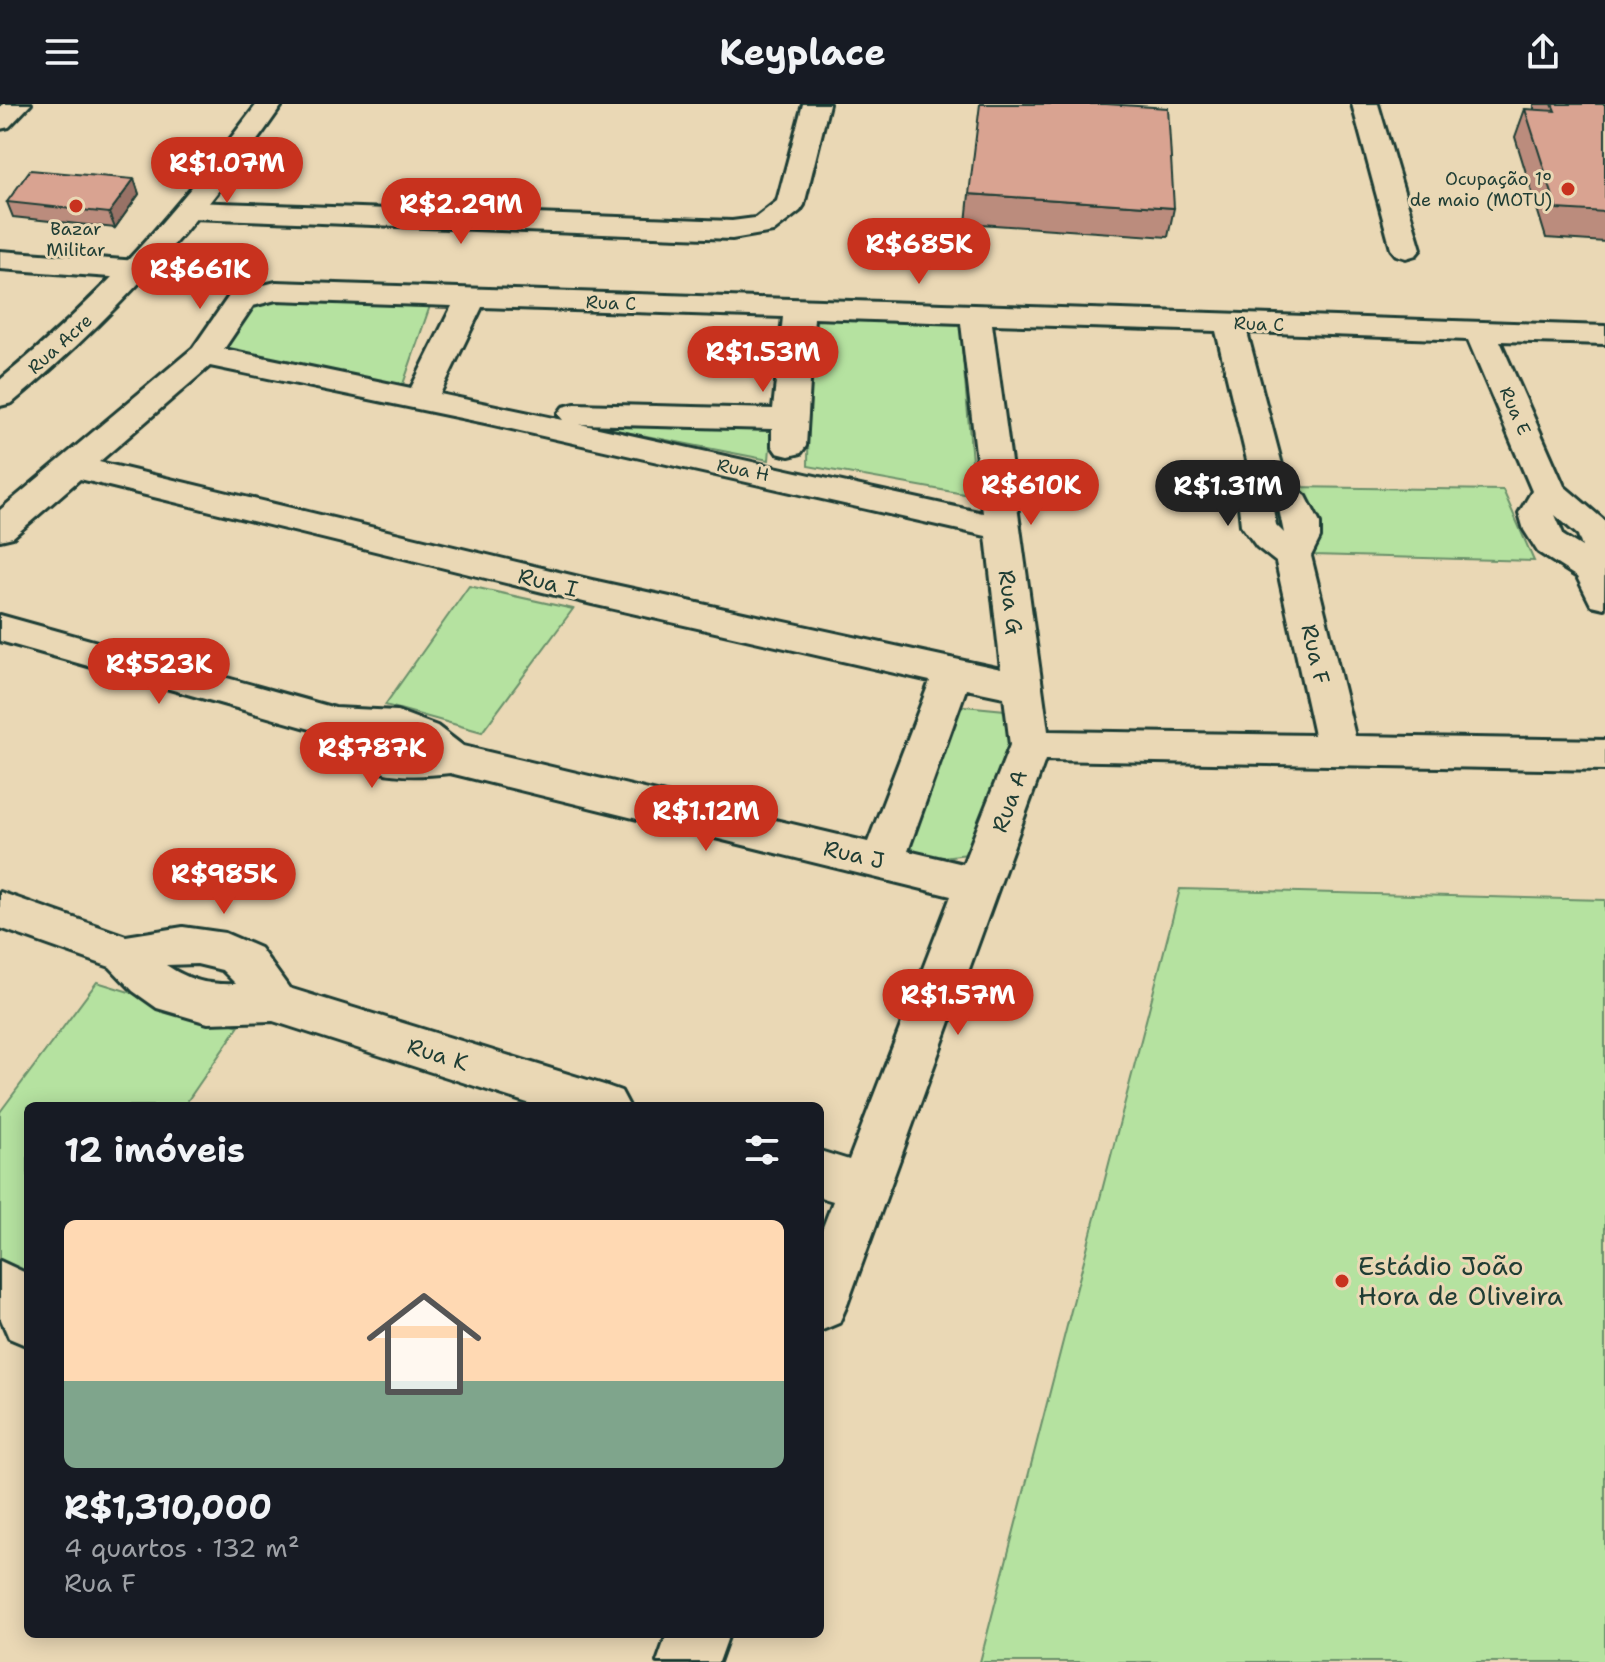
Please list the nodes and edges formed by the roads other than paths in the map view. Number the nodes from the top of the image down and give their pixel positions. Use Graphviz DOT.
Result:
graph roads {
  1 [pos="18,104"];
  2 [pos="270,104"];
  3 [pos="816,104"];
  4 [pos="1365,104"];
  5 [pos="0,121"];
  6 [pos="191,210"];
  7 [pos="1406,249"];
  8 [pos="0,260"];
  9 [pos="138,270"];
  10 [pos="471,299"];
  11 [pos="799,309"];
  12 [pos="976,316"];
  13 [pos="1229,323"];
  14 [pos="1480,331"];
  15 [pos="1605,335"];
  16 [pos="204,355"];
  17 [pos="0,396"];
  18 [pos="421,400"];
  19 [pos="485,413"];
  20 [pos="789,419"];
  21 [pos="75,467"];
  22 [pos="790,481"];
  23 [pos="1001,528"];
  24 [pos="0,529"];
  25 [pos="1599,584"];
  26 [pos="0,628"];
  27 [pos="952,673"];
  28 [pos="1023,688"];
  29 [pos="1030,745"];
  30 [pos="1338,752"];
  31 [pos="1605,755"];
  32 [pos="883,861"];
  33 [pos="978,885"];
  34 [pos="0,910"];
  35 [pos="591,1102"];
  36 [pos="842,1181"];
  37 [pos="824,1282"];
  38 [pos="0,1286"];
  39 [pos="24,1309"];
  40 [pos="24,1342"];
  41 [pos="0,1343"];
  42 [pos="697,1638"];
  43 [pos="688,1662"];
  1 -- 5 [label="street"];
  2 -- 6 [label="street, Rua Acre"];
  3 -- 6 [label="street"];
  4 -- 7 [label="street"];
  6 -- 9 [label="street, Rua Acre"];
  8 -- 9 [label="street"];
  9 -- 17 [label="street, Rua Acre"];
  10 -- 11 [label="street, Rua C"];
  10 -- 16 [label="street, Rua C"];
  10 -- 18 [label="street"];
  11 -- 12 [label="street, Rua C"];
  11 -- 20 [label="street"];
  12 -- 13 [label="street, Rua C"];
  12 -- 23 [label="street, Rua G"];
  13 -- 14 [label="street, Rua C"];
  13 -- 30 [label="street, Rua F"];
  14 -- 15 [label="street, Rua C"];
  14 -- 25 [label="street, Rua E"];
  16 -- 18 [label="street, Rua H"];
  16 -- 21 [label="street, Rua C"];
  18 -- 19 [label="street, Rua H"];
  19 -- 20 [label="street, Rua H"];
  19 -- 22 [label="street, Rua H"];
  20 -- 22 [label="street"];
  21 -- 24 [label="street, Rua C"];
  21 -- 27 [label="street, Rua I"];
  22 -- 23 [label="street, Rua H"];
  23 -- 28 [label="street, Rua G"];
  26 -- 32 [label="street, Rua J"];
  27 -- 28 [label="street, Rua I"];
  27 -- 32 [label="street"];
  28 -- 29 [label="street, Rua G"];
  29 -- 30 [label="street, Rua A"];
  29 -- 33 [label="street, Rua A"];
  30 -- 31 [label="street, Rua A"];
  32 -- 33 [label="street, Rua J"];
  33 -- 36 [label="street, Rua A"];
  34 -- 35 [label="street, Rua K"];
  36 -- 37 [label="street, Rua A"];
  38 -- 39 [label="street"];
  40 -- 41 [label="street"];
  42 -- 43 [label="street"];
}
